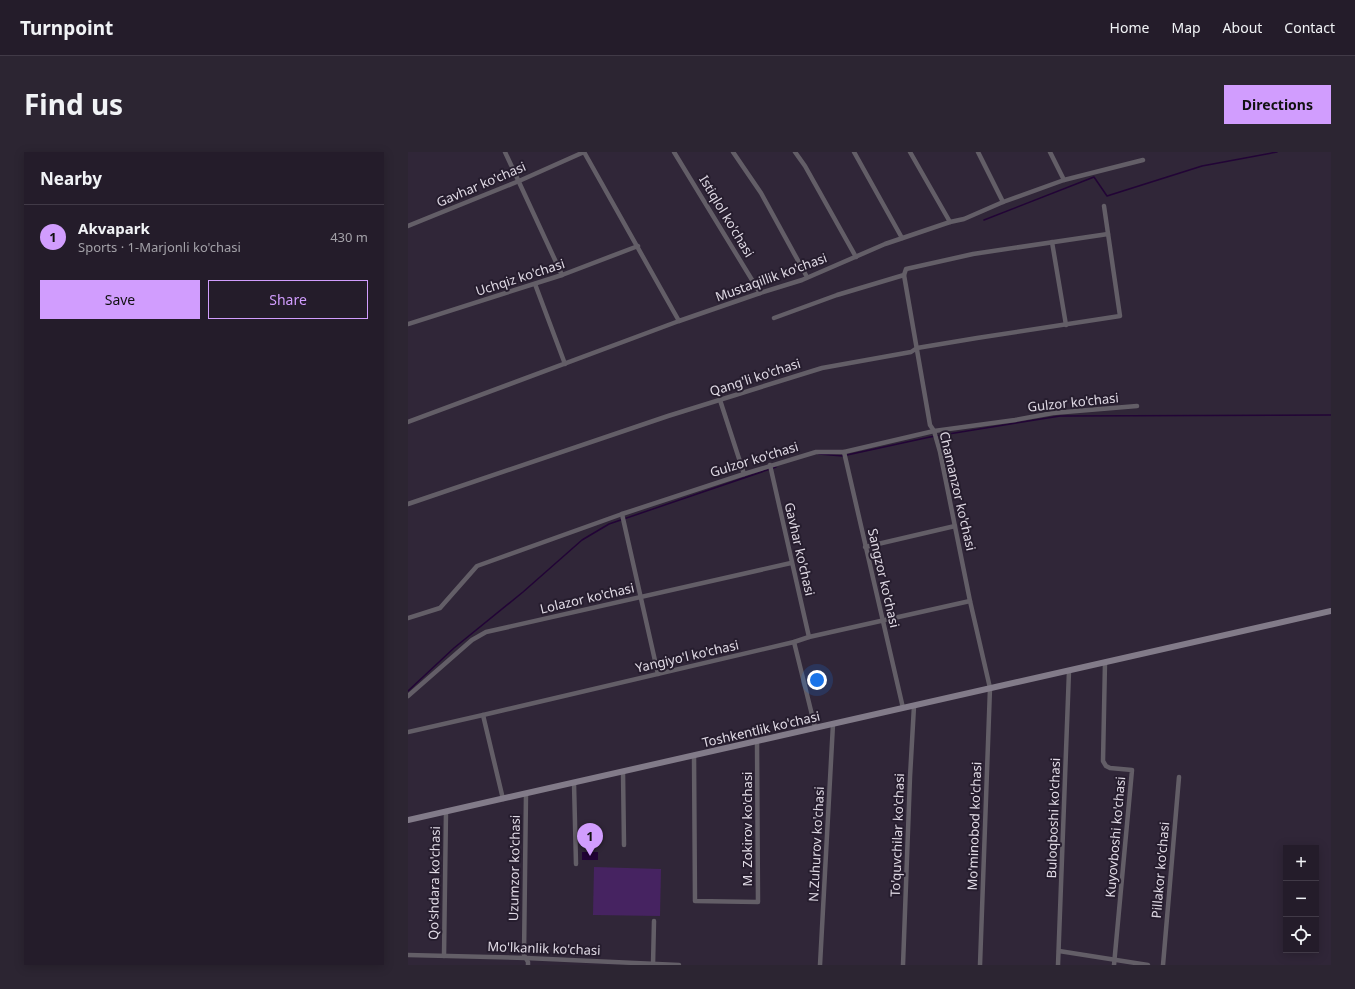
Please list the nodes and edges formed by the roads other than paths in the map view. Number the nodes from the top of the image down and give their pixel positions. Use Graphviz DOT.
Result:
graph roads {
  1 [pos="505,152"];
  2 [pos="584,152"];
  3 [pos="674,152"];
  4 [pos="733,152"];
  5 [pos="795,152"];
  6 [pos="854,152"];
  7 [pos="910,152"];
  8 [pos="978,152"];
  9 [pos="1050,152"];
  10 [pos="1143,160"];
  11 [pos="1064,180"];
  12 [pos="519,181"];
  13 [pos="1003,202"];
  14 [pos="1104,206"];
  15 [pos="950,222"];
  16 [pos="408,226"];
  17 [pos="1108,234"];
  18 [pos="902,238"];
  19 [pos="1052,242"];
  20 [pos="638,246"];
  21 [pos="856,257"];
  22 [pos="562,275"];
  23 [pos="904,275"];
  24 [pos="807,277"];
  25 [pos="536,284"];
  26 [pos="760,292"];
  27 [pos="774,318"];
  28 [pos="679,321"];
  29 [pos="408,324"];
  30 [pos="1066,325"];
  31 [pos="917,348"];
  32 [pos="565,364"];
  33 [pos="720,400"];
  34 [pos="1136,406"];
  35 [pos="408,422"];
  36 [pos="934,431"];
  37 [pos="844,452"];
  38 [pos="770,465"];
  39 [pos="744,474"];
  40 [pos="408,504"];
  41 [pos="622,514"];
  42 [pos="955,526"];
  43 [pos="865,547"];
  44 [pos="791,563"];
  45 [pos="641,597"];
  46 [pos="970,601"];
  47 [pos="1331,612"];
  48 [pos="408,618"];
  49 [pos="882,620"];
  50 [pos="809,636"];
  51 [pos="794,642"];
  52 [pos="1105,662"];
  53 [pos="1069,671"];
  54 [pos="658,674"];
  55 [pos="990,688"];
  56 [pos="408,696"];
  57 [pos="914,706"];
  58 [pos="903,708"];
  59 [pos="483,715"];
  60 [pos="833,724"];
  61 [pos="815,727"];
  62 [pos="408,732"];
  63 [pos="757,740"];
  64 [pos="694,756"];
  65 [pos="623,772"];
  66 [pos="1179,777"];
  67 [pos="574,783"];
  68 [pos="526,794"];
  69 [pos="503,799"];
  70 [pos="446,811"];
  71 [pos="408,820"];
  72 [pos="624,845"];
  73 [pos="576,864"];
  74 [pos="654,921"];
  75 [pos="1059,951"];
  76 [pos="408,955"];
  77 [pos="444,956"];
  78 [pos="526,958"];
  79 [pos="1114,963"];
  80 [pos="653,964"];
  81 [pos="528,965"];
  82 [pos="679,965"];
  83 [pos="820,965"];
  84 [pos="903,965"];
  85 [pos="980,965"];
  86 [pos="1058,965"];
  87 [pos="1148,965"];
  88 [pos="1163,965"];
  1 -- 12 [label="street"];
  2 -- 12 [label="street, Gavhar ko'chasi"];
  2 -- 20 [label="street"];
  3 -- 26 [label="street, Istiqlol ko'chasi"];
  4 -- 24 [label="street"];
  5 -- 21 [label="street"];
  6 -- 18 [label="street"];
  7 -- 15 [label="street"];
  8 -- 13 [label="street"];
  9 -- 11 [label="street"];
  10 -- 11 [label="street, Mustaqillik ko'chasi"];
  11 -- 13 [label="street, Mustaqillik ko'chasi"];
  12 -- 16 [label="street, Gavhar ko'chasi"];
  12 -- 22 [label="street"];
  13 -- 15 [label="street, Mustaqillik ko'chasi"];
  14 -- 17 [label="street"];
  15 -- 18 [label="street, Mustaqillik ko'chasi"];
  17 -- 19 [label="street"];
  17 -- 30 [label="street, Qang'li ko'chasi"];
  18 -- 21 [label="street, Mustaqillik ko'chasi"];
  19 -- 23 [label="street"];
  19 -- 30 [label="street"];
  20 -- 22 [label="street, Uchqiz ko'chasi"];
  20 -- 28 [label="street"];
  21 -- 24 [label="street, Mustaqillik ko'chasi"];
  22 -- 25 [label="street, Uchqiz ko'chasi"];
  23 -- 27 [label="street"];
  23 -- 31 [label="street, Chamanzor ko'chasi"];
  24 -- 26 [label="street, Mustaqillik ko'chasi"];
  25 -- 29 [label="street, Uchqiz ko'chasi"];
  25 -- 32 [label="street"];
  26 -- 28 [label="street, Mustaqillik ko'chasi"];
  28 -- 32 [label="street, Mustaqillik ko'chasi"];
  30 -- 31 [label="street, Qang'li ko'chasi"];
  31 -- 33 [label="street, Qang'li ko'chasi"];
  31 -- 36 [label="street, Chamanzor ko'chasi"];
  32 -- 35 [label="street, Mustaqillik ko'chasi"];
  33 -- 39 [label="street"];
  33 -- 40 [label="street, Qang'li ko'chasi"];
  34 -- 36 [label="street, Gulzor ko'chasi"];
  36 -- 37 [label="street, Gulzor ko'chasi"];
  36 -- 42 [label="street, Chamanzor ko'chasi"];
  37 -- 38 [label="street, Gulzor ko'chasi"];
  37 -- 43 [label="street, Sangzor ko'chasi"];
  38 -- 39 [label="street, Gulzor ko'chasi"];
  38 -- 44 [label="street, Gavhar ko'chasi"];
  39 -- 41 [label="street, Gulzor ko'chasi"];
  41 -- 45 [label="street"];
  41 -- 48 [label="street, Gulzor ko'chasi"];
  42 -- 43 [label="street"];
  42 -- 46 [label="street, Chamanzor ko'chasi"];
  43 -- 49 [label="street, Sangzor ko'chasi"];
  44 -- 45 [label="street, Lolazor ko'chasi"];
  44 -- 50 [label="street, Gavhar ko'chasi"];
  45 -- 54 [label="street"];
  45 -- 56 [label="street, Lolazor ko'chasi"];
  46 -- 49 [label="street, Yangiyo'l ko'chasi"];
  46 -- 55 [label="street, Chamanzor ko'chasi"];
  47 -- 52 [label="main road, Toshkentlik ko'chasi"];
  49 -- 50 [label="street, Yangiyo'l ko'chasi"];
  49 -- 58 [label="street, Sangzor ko'chasi"];
  50 -- 51 [label="street, Yangiyo'l ko'chasi"];
  51 -- 54 [label="street, Yangiyo'l ko'chasi"];
  51 -- 61 [label="street"];
  52 -- 53 [label="main road, Toshkentlik ko'chasi"];
  52 -- 79 [label="street, Kuyovboshi ko'chasi"];
  53 -- 55 [label="main road, Toshkentlik ko'chasi"];
  53 -- 75 [label="street, Buloqboshi ko'chasi"];
  54 -- 59 [label="street, Yangiyo'l ko'chasi"];
  55 -- 57 [label="main road, Toshkentlik ko'chasi"];
  55 -- 85 [label="street, Mo'minobod ko'chasi"];
  57 -- 58 [label="main road, Toshkentlik ko'chasi"];
  57 -- 84 [label="street, To'quvchilar ko'chasi"];
  58 -- 60 [label="main road, Toshkentlik ko'chasi"];
  59 -- 62 [label="street, Yangiyo'l ko'chasi"];
  59 -- 69 [label="street"];
  60 -- 61 [label="main road, Toshkentlik ko'chasi"];
  60 -- 83 [label="street, N.Zuhurov ko'chasi"];
  61 -- 63 [label="main road, Toshkentlik ko'chasi"];
  63 -- 64 [label="main road, Toshkentlik ko'chasi"];
  63 -- 64 [label="street, M. Zokirov ko'chasi"];
  64 -- 65 [label="main road, Toshkentlik ko'chasi"];
  65 -- 67 [label="main road, Toshkentlik ko'chasi"];
  65 -- 72 [label="street"];
  66 -- 88 [label="street, Pillakor ko'chasi"];
  67 -- 68 [label="main road, Toshkentlik ko'chasi"];
  67 -- 73 [label="street"];
  68 -- 69 [label="main road, Toshkentlik ko'chasi"];
  68 -- 78 [label="street, Uzumzor ko'chasi"];
  69 -- 70 [label="main road, Toshkentlik ko'chasi"];
  70 -- 71 [label="main road, Toshkentlik ko'chasi"];
  70 -- 77 [label="street, Qo'shdara ko'chasi"];
  74 -- 80 [label="street"];
  75 -- 79 [label="street"];
  75 -- 86 [label="street, Buloqboshi ko'chasi"];
  76 -- 77 [label="street, Mo'lkanlik ko'chasi"];
  77 -- 78 [label="street, Mo'lkanlik ko'chasi"];
  78 -- 80 [label="street, Mo'lkanlik ko'chasi"];
  78 -- 81 [label="street, Uzumzor ko'chasi"];
  79 -- 87 [label="street"];
  80 -- 82 [label="street, Mo'lkanlik ko'chasi"];
}
